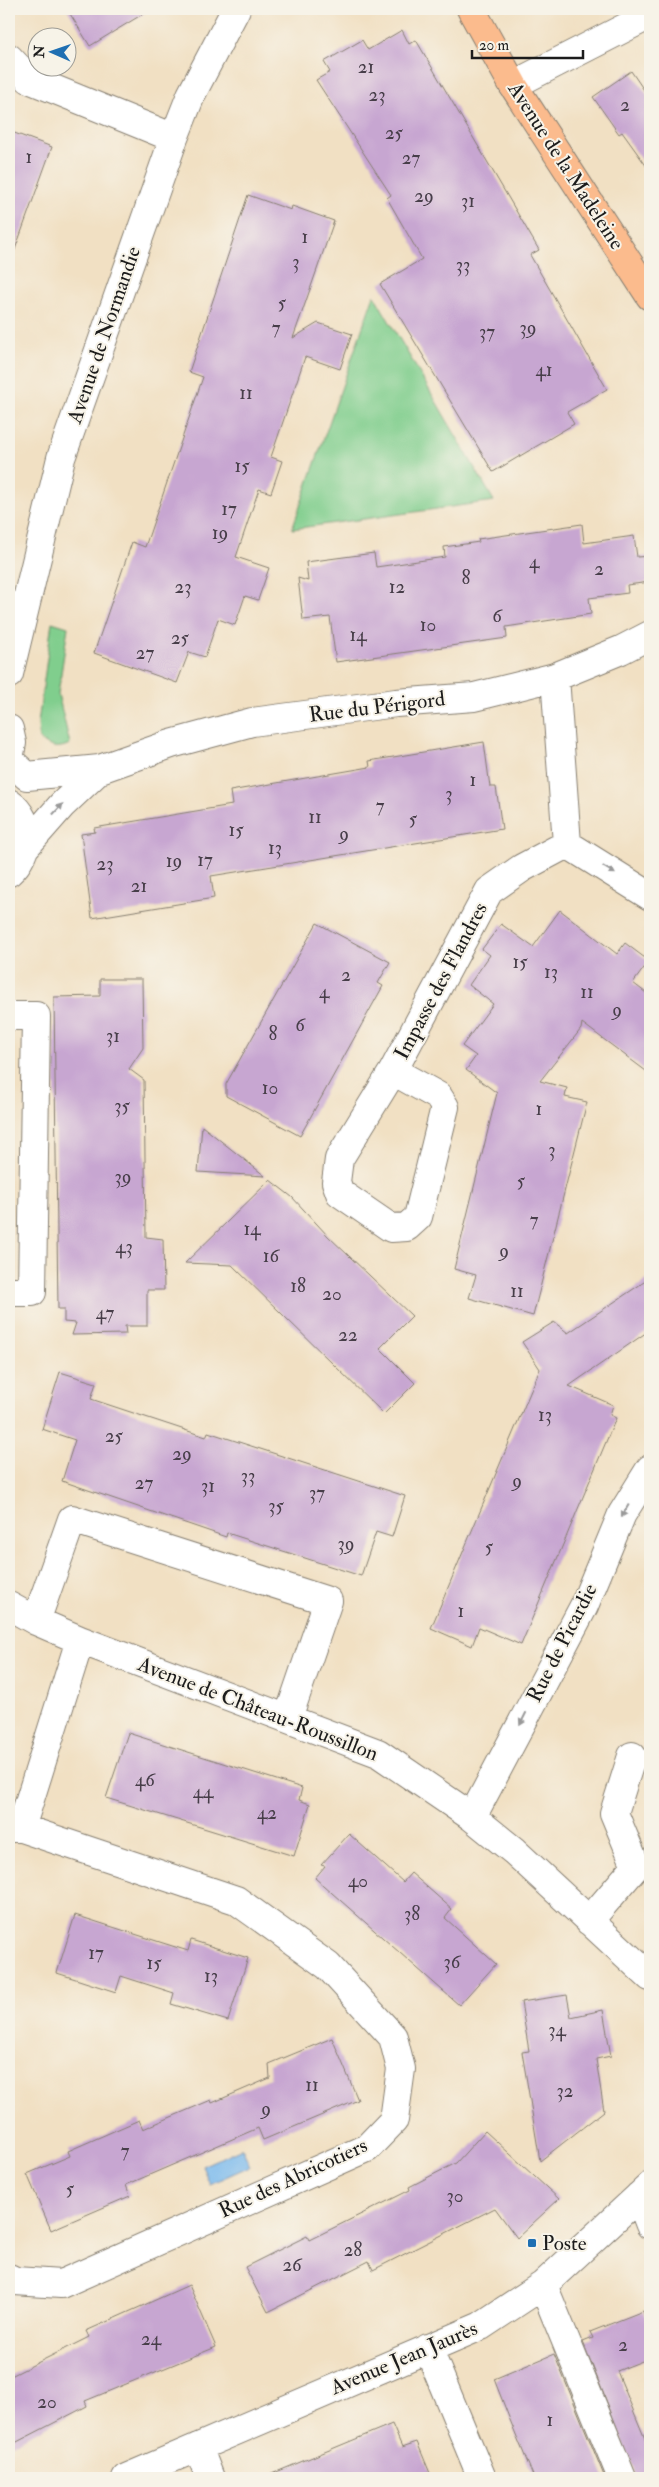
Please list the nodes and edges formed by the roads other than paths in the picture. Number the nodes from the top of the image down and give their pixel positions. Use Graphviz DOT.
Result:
graph roads {
  1 [pos="236,9"];
  2 [pos="471,9"];
  3 [pos="650,15"];
  4 [pos="9,58"];
  5 [pos="513,84"];
  6 [pos="174,138"];
  7 [pos="650,296"];
  8 [pos="650,635"];
  9 [pos="9,674"];
  10 [pos="555,677"];
  11 [pos="9,728"];
  12 [pos="100,769"];
  13 [pos="13,772"];
  14 [pos="9,802"];
  15 [pos="567,844"];
  16 [pos="26,846"];
  17 [pos="9,872"];
  18 [pos="650,896"];
  19 [pos="9,1016"];
  20 [pos="392,1071"];
  21 [pos="9,1292"];
  22 [pos="650,1469"];
  23 [pos="9,1606"];
  24 [pos="36,1621"];
  25 [pos="80,1640"];
  26 [pos="288,1718"];
  27 [pos="632,1756"];
  28 [pos="472,1817"];
  29 [pos="15,1828"];
  30 [pos="589,1921"];
  31 [pos="650,1977"];
  32 [pos="644,2191"];
  33 [pos="650,2224"];
  34 [pos="9,2278"];
  35 [pos="543,2285"];
  36 [pos="428,2348"];
  37 [pos="198,2447"];
  38 [pos="126,2478"];
  39 [pos="210,2478"];
  40 [pos="482,2478"];
  41 [pos="622,2478"];
  1 -- 6 [label="street, Avenue de Normandie"];
  2 -- 5 [label="main road, Avenue de la Madeleine"];
  3 -- 5 [label="street"];
  4 -- 6 [label="street"];
  5 -- 7 [label="main road, Avenue de la Madeleine"];
  6 -- 9 [label="street, Avenue de Normandie"];
  8 -- 10 [label="street, Rue du Périgord"];
  10 -- 12 [label="street, Rue du Périgord"];
  10 -- 15 [label="street"];
  11 -- 13 [label="street"];
  12 -- 13 [label="street, Rue du Périgord"];
  16 -- 12 [label="street, Rue du Périgord, one-way"];
  14 -- 16 [label="street"];
  15 -- 18 [label="street, one-way"];
  15 -- 20 [label="street, Impasse des Flandres"];
  16 -- 17 [label="street"];
  19 -- 21 [label="street"];
  20 -- 20 [label="street, Impasse des Flandres"];
  22 -- 28 [label="street, Rue de Picardie, one-way"];
  23 -- 24 [label="street, Avenue de Château-Roussillon"];
  24 -- 25 [label="street, Avenue de Château-Roussillon"];
  24 -- 26 [label="street"];
  25 -- 26 [label="street, Avenue de Château-Roussillon"];
  25 -- 29 [label="street, Rue des Abricotiers"];
  26 -- 28 [label="street, Avenue de Château-Roussillon"];
  27 -- 30 [label="street"];
  28 -- 30 [label="street, Avenue de Château-Roussillon"];
  29 -- 34 [label="street, Rue des Abricotiers"];
  30 -- 31 [label="street, Avenue de Château-Roussillon"];
  32 -- 33 [label="street"];
  32 -- 35 [label="street, Avenue Jean Jaurès"];
  35 -- 36 [label="street, Avenue Jean Jaurès"];
  35 -- 41 [label="street"];
  36 -- 37 [label="street, Avenue Jean Jaurès"];
  36 -- 40 [label="street"];
  37 -- 38 [label="street, Avenue Jean Jaurès"];
  37 -- 39 [label="street"];
}
